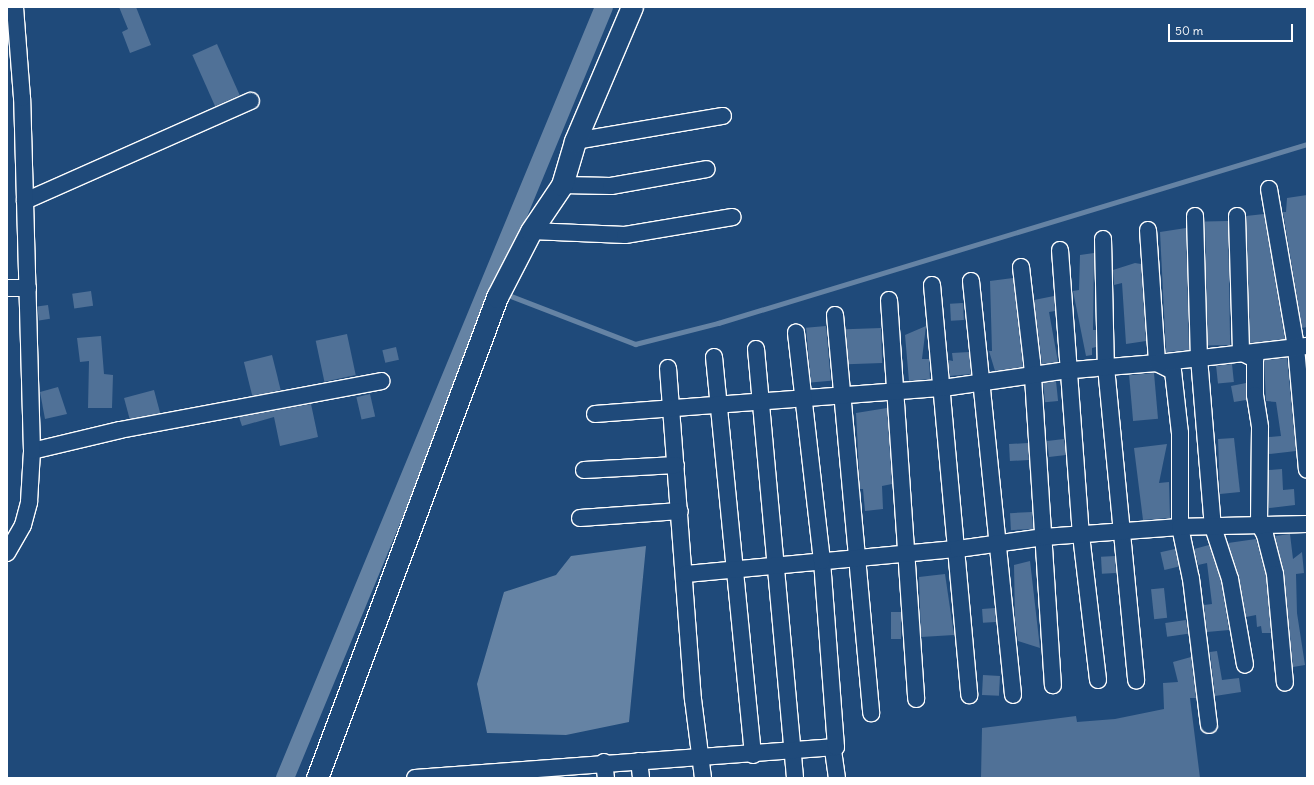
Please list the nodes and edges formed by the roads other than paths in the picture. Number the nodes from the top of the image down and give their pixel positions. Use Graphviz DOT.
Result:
graph roads {
  1 [pos="16,7"];
  2 [pos="632,7"];
  3 [pos="251,101"];
  4 [pos="723,116"];
  5 [pos="575,141"];
  6 [pos="707,169"];
  7 [pos="562,185"];
  8 [pos="1270,189"];
  9 [pos="25,201"];
  10 [pos="1195,216"];
  11 [pos="1237,216"];
  12 [pos="732,217"];
  13 [pos="1148,230"];
  14 [pos="532,231"];
  15 [pos="1102,238"];
  16 [pos="1060,250"];
  17 [pos="1021,267"];
  18 [pos="971,282"];
  19 [pos="932,285"];
  20 [pos="7,288"];
  21 [pos="28,288"];
  22 [pos="889,300"];
  23 [pos="835,316"];
  24 [pos="796,332"];
  25 [pos="1302,346"];
  26 [pos="756,349"];
  27 [pos="1241,352"];
  28 [pos="714,358"];
  29 [pos="1199,358"];
  30 [pos="1157,363"];
  31 [pos="668,368"];
  32 [pos="1106,368"];
  33 [pos="1069,370"];
  34 [pos="1032,374"];
  35 [pos="381,381"];
  36 [pos="981,382"];
  37 [pos="943,388"];
  38 [pos="894,391"];
  39 [pos="844,395"];
  40 [pos="803,397"];
  41 [pos="762,400"];
  42 [pos="719,403"];
  43 [pos="670,407"];
  44 [pos="595,414"];
  45 [pos="32,451"];
  46 [pos="676,465"];
  47 [pos="584,470"];
  48 [pos="1307,470"];
  49 [pos="680,511"];
  50 [pos="580,518"];
  51 [pos="1259,524"];
  52 [pos="1307,524"];
  53 [pos="1180,527"];
  54 [pos="1213,527"];
  55 [pos="1120,532"];
  56 [pos="1081,535"];
  57 [pos="1044,538"];
  58 [pos="999,544"];
  59 [pos="958,549"];
  60 [pos="908,552"];
  61 [pos="7,553"];
  62 [pos="858,557"];
  63 [pos="822,561"];
  64 [pos="774,565"];
  65 [pos="736,570"];
  66 [pos="686,574"];
  67 [pos="1246,665"];
  68 [pos="1098,680"];
  69 [pos="1136,681"];
  70 [pos="1285,683"];
  71 [pos="1053,685"];
  72 [pos="969,695"];
  73 [pos="1013,695"];
  74 [pos="916,698"];
  75 [pos="872,713"];
  76 [pos="1209,725"];
  77 [pos="833,750"];
  78 [pos="792,751"];
  79 [pos="753,754"];
  80 [pos="700,758"];
  81 [pos="639,761"];
  82 [pos="605,770"];
  83 [pos="571,773"];
  84 [pos="523,774"];
  85 [pos="485,775"];
  86 [pos="446,776"];
  87 [pos="317,778"];
  88 [pos="415,778"];
  89 [pos="641,778"];
  90 [pos="703,778"];
  91 [pos="795,778"];
  92 [pos="837,778"];
  1 -- 9 [label="street"];
  2 -- 5 [label="main road"];
  3 -- 9 [label="street"];
  4 -- 5 [label="street"];
  5 -- 7 [label="main road"];
  6 -- 7 [label="street"];
  7 -- 14 [label="main road"];
  8 -- 25 [label="street"];
  9 -- 21 [label="street"];
  10 -- 29 [label="street"];
  11 -- 27 [label="street"];
  12 -- 14 [label="street"];
  13 -- 30 [label="street"];
  14 -- 87 [label="main road"];
  15 -- 32 [label="street"];
  16 -- 33 [label="street"];
  17 -- 34 [label="street"];
  18 -- 36 [label="street"];
  19 -- 37 [label="street"];
  20 -- 21 [label="street"];
  21 -- 45 [label="street"];
  22 -- 38 [label="street"];
  23 -- 39 [label="street"];
  24 -- 40 [label="street"];
  25 -- 27 [label="street"];
  25 -- 48 [label="street"];
  26 -- 41 [label="street"];
  27 -- 29 [label="street"];
  27 -- 51 [label="street"];
  28 -- 42 [label="street"];
  29 -- 30 [label="street"];
  29 -- 54 [label="street"];
  30 -- 32 [label="street"];
  30 -- 53 [label="street"];
  31 -- 43 [label="street"];
  32 -- 33 [label="street"];
  32 -- 55 [label="street"];
  33 -- 34 [label="street"];
  33 -- 56 [label="street"];
  34 -- 36 [label="street"];
  34 -- 57 [label="street"];
  35 -- 45 [label="street"];
  36 -- 37 [label="street"];
  36 -- 58 [label="street"];
  37 -- 38 [label="street"];
  37 -- 59 [label="street"];
  38 -- 39 [label="street"];
  38 -- 60 [label="street"];
  39 -- 40 [label="street"];
  39 -- 62 [label="street"];
  40 -- 41 [label="street"];
  40 -- 63 [label="street"];
  41 -- 42 [label="street"];
  41 -- 64 [label="street"];
  42 -- 43 [label="street"];
  42 -- 65 [label="street"];
  43 -- 44 [label="street"];
  43 -- 46 [label="street"];
  45 -- 61 [label="street"];
  46 -- 47 [label="street"];
  46 -- 49 [label="street"];
  49 -- 50 [label="street"];
  49 -- 66 [label="street"];
  51 -- 52 [label="street"];
  51 -- 54 [label="street"];
  51 -- 70 [label="street"];
  53 -- 54 [label="street"];
  53 -- 55 [label="street"];
  53 -- 76 [label="street"];
  54 -- 67 [label="street"];
  55 -- 56 [label="street"];
  55 -- 69 [label="street"];
  56 -- 57 [label="street"];
  56 -- 68 [label="street"];
  57 -- 58 [label="street"];
  57 -- 71 [label="street"];
  58 -- 59 [label="street"];
  58 -- 73 [label="street"];
  59 -- 60 [label="street"];
  59 -- 72 [label="street"];
  60 -- 62 [label="street"];
  60 -- 74 [label="street"];
  62 -- 63 [label="street"];
  62 -- 75 [label="street"];
  63 -- 64 [label="street"];
  63 -- 77 [label="street"];
  64 -- 65 [label="street"];
  64 -- 78 [label="street"];
  65 -- 66 [label="street"];
  65 -- 79 [label="street"];
  66 -- 80 [label="street"];
  77 -- 78 [label="street"];
  77 -- 92 [label="street"];
  78 -- 79 [label="street"];
  78 -- 91 [label="street"];
  79 -- 80 [label="street"];
  80 -- 81 [label="street"];
  80 -- 90 [label="street"];
  81 -- 82 [label="street"];
  81 -- 89 [label="street"];
  82 -- 83 [label="street"];
  83 -- 84 [label="street"];
  84 -- 85 [label="street"];
  85 -- 86 [label="street"];
  86 -- 88 [label="street"];
}
